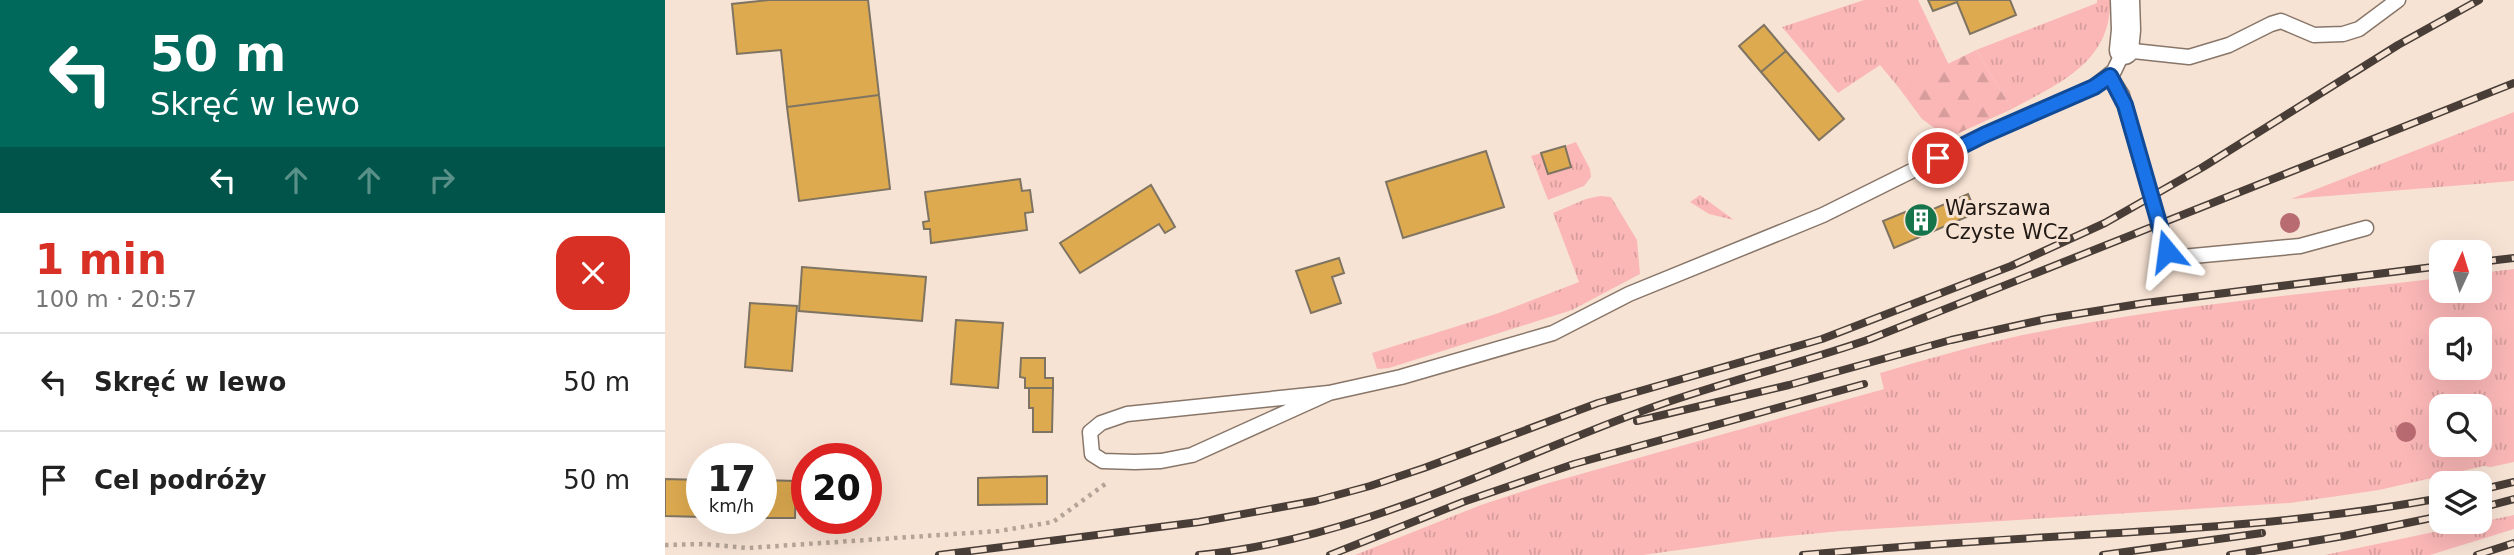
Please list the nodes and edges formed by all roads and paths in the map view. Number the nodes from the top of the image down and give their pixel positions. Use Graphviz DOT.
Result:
graph roads {
  1 [pos="2126,0"];
  2 [pos="2398,0"];
  3 [pos="2124,50"];
  4 [pos="2110,76"];
  5 [pos="2365,228"];
  6 [pos="1329,393"];
  7 [pos="1135,462"];
  8 [pos="665,545"];
  1 -- 3 [label="street"];
  2 -- 3 [label="lane"];
  3 -- 4 [label="lane"];
  4 -- 5 [label="lane"];
  4 -- 6 [label="lane"];
  6 -- 7 [label="lane"];
  6 -- 7 [label="lane"];
  7 -- 8 [label="path"];
}
